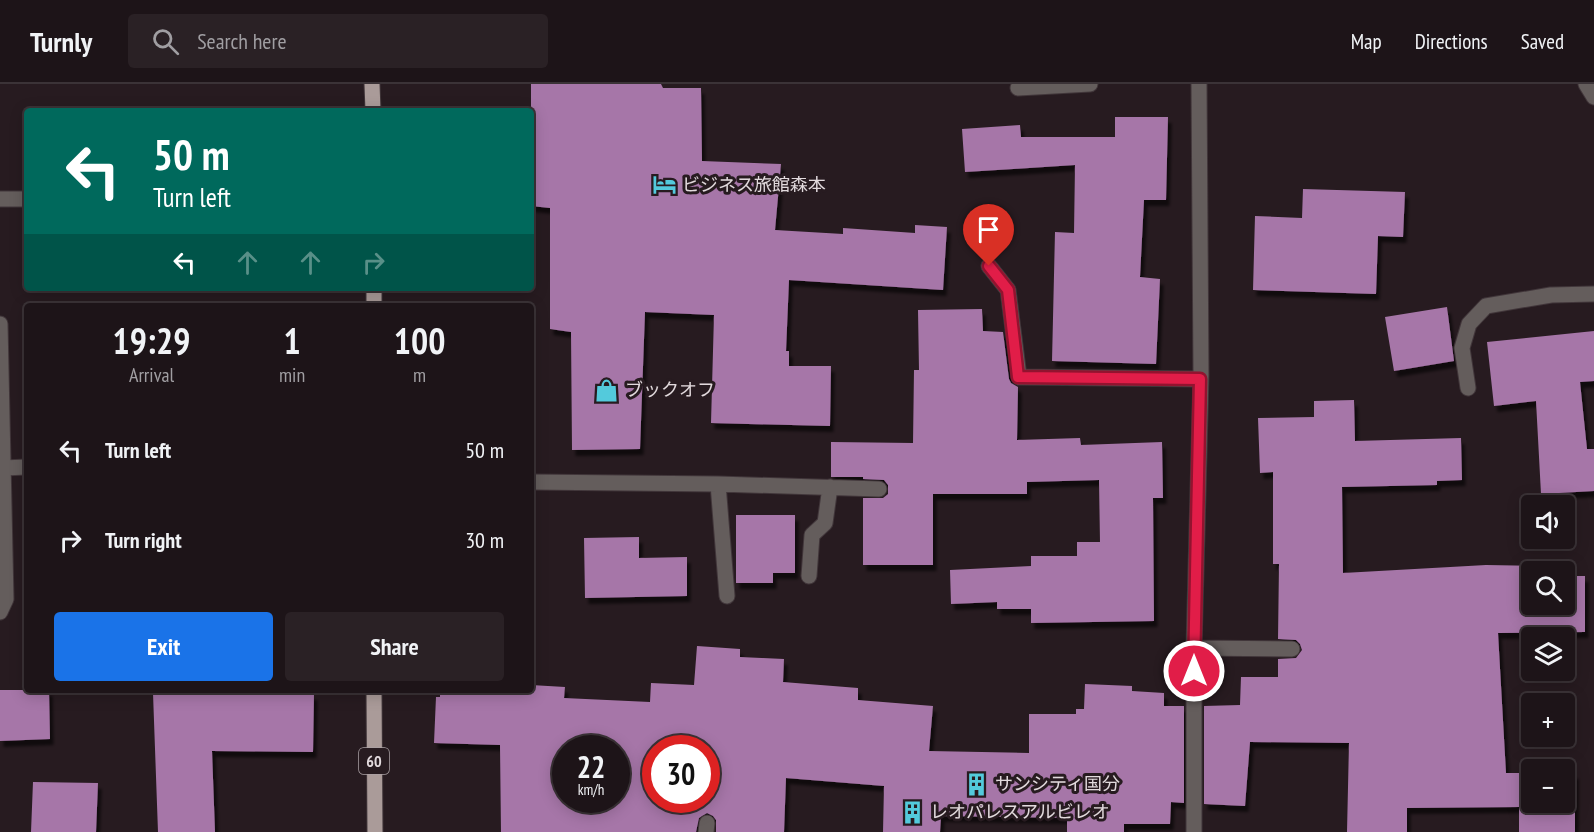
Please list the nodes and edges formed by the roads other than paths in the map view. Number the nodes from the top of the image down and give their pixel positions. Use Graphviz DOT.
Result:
graph roads {
  1 [pos="372,84"];
  2 [pos="1090,84"];
  3 [pos="1199,84"];
  4 [pos="1586,84"];
  5 [pos="1018,88"];
  6 [pos="1594,97"];
  7 [pos="373,108"];
  8 [pos="0,199"];
  9 [pos="24,199"];
  10 [pos="989,266"];
  11 [pos="1594,294"];
  12 [pos="0,324"];
  13 [pos="1200,379"];
  14 [pos="1468,388"];
  15 [pos="24,467"];
  16 [pos="3,468"];
  17 [pos="534,482"];
  18 [pos="717,484"];
  19 [pos="830,487"];
  20 [pos="879,489"];
  21 [pos="809,576"];
  22 [pos="727,596"];
  23 [pos="0,612"];
  24 [pos="1194,648"];
  25 [pos="1292,649"];
  26 [pos="374,693"];
  27 [pos="375,832"];
  28 [pos="1194,832"];
  1 -- 7 [label="main road"];
  2 -- 5 [label="street"];
  3 -- 13 [label="street"];
  4 -- 6 [label="street"];
  8 -- 9 [label="street"];
  10 -- 13 [label="street"];
  11 -- 14 [label="street"];
  12 -- 16 [label="street"];
  13 -- 24 [label="street"];
  15 -- 16 [label="street"];
  16 -- 23 [label="street"];
  17 -- 18 [label="street"];
  18 -- 19 [label="street"];
  18 -- 22 [label="street"];
  19 -- 20 [label="street"];
  19 -- 21 [label="street"];
  24 -- 25 [label="street"];
  24 -- 28 [label="street"];
  26 -- 27 [label="main road, 60"];
}
